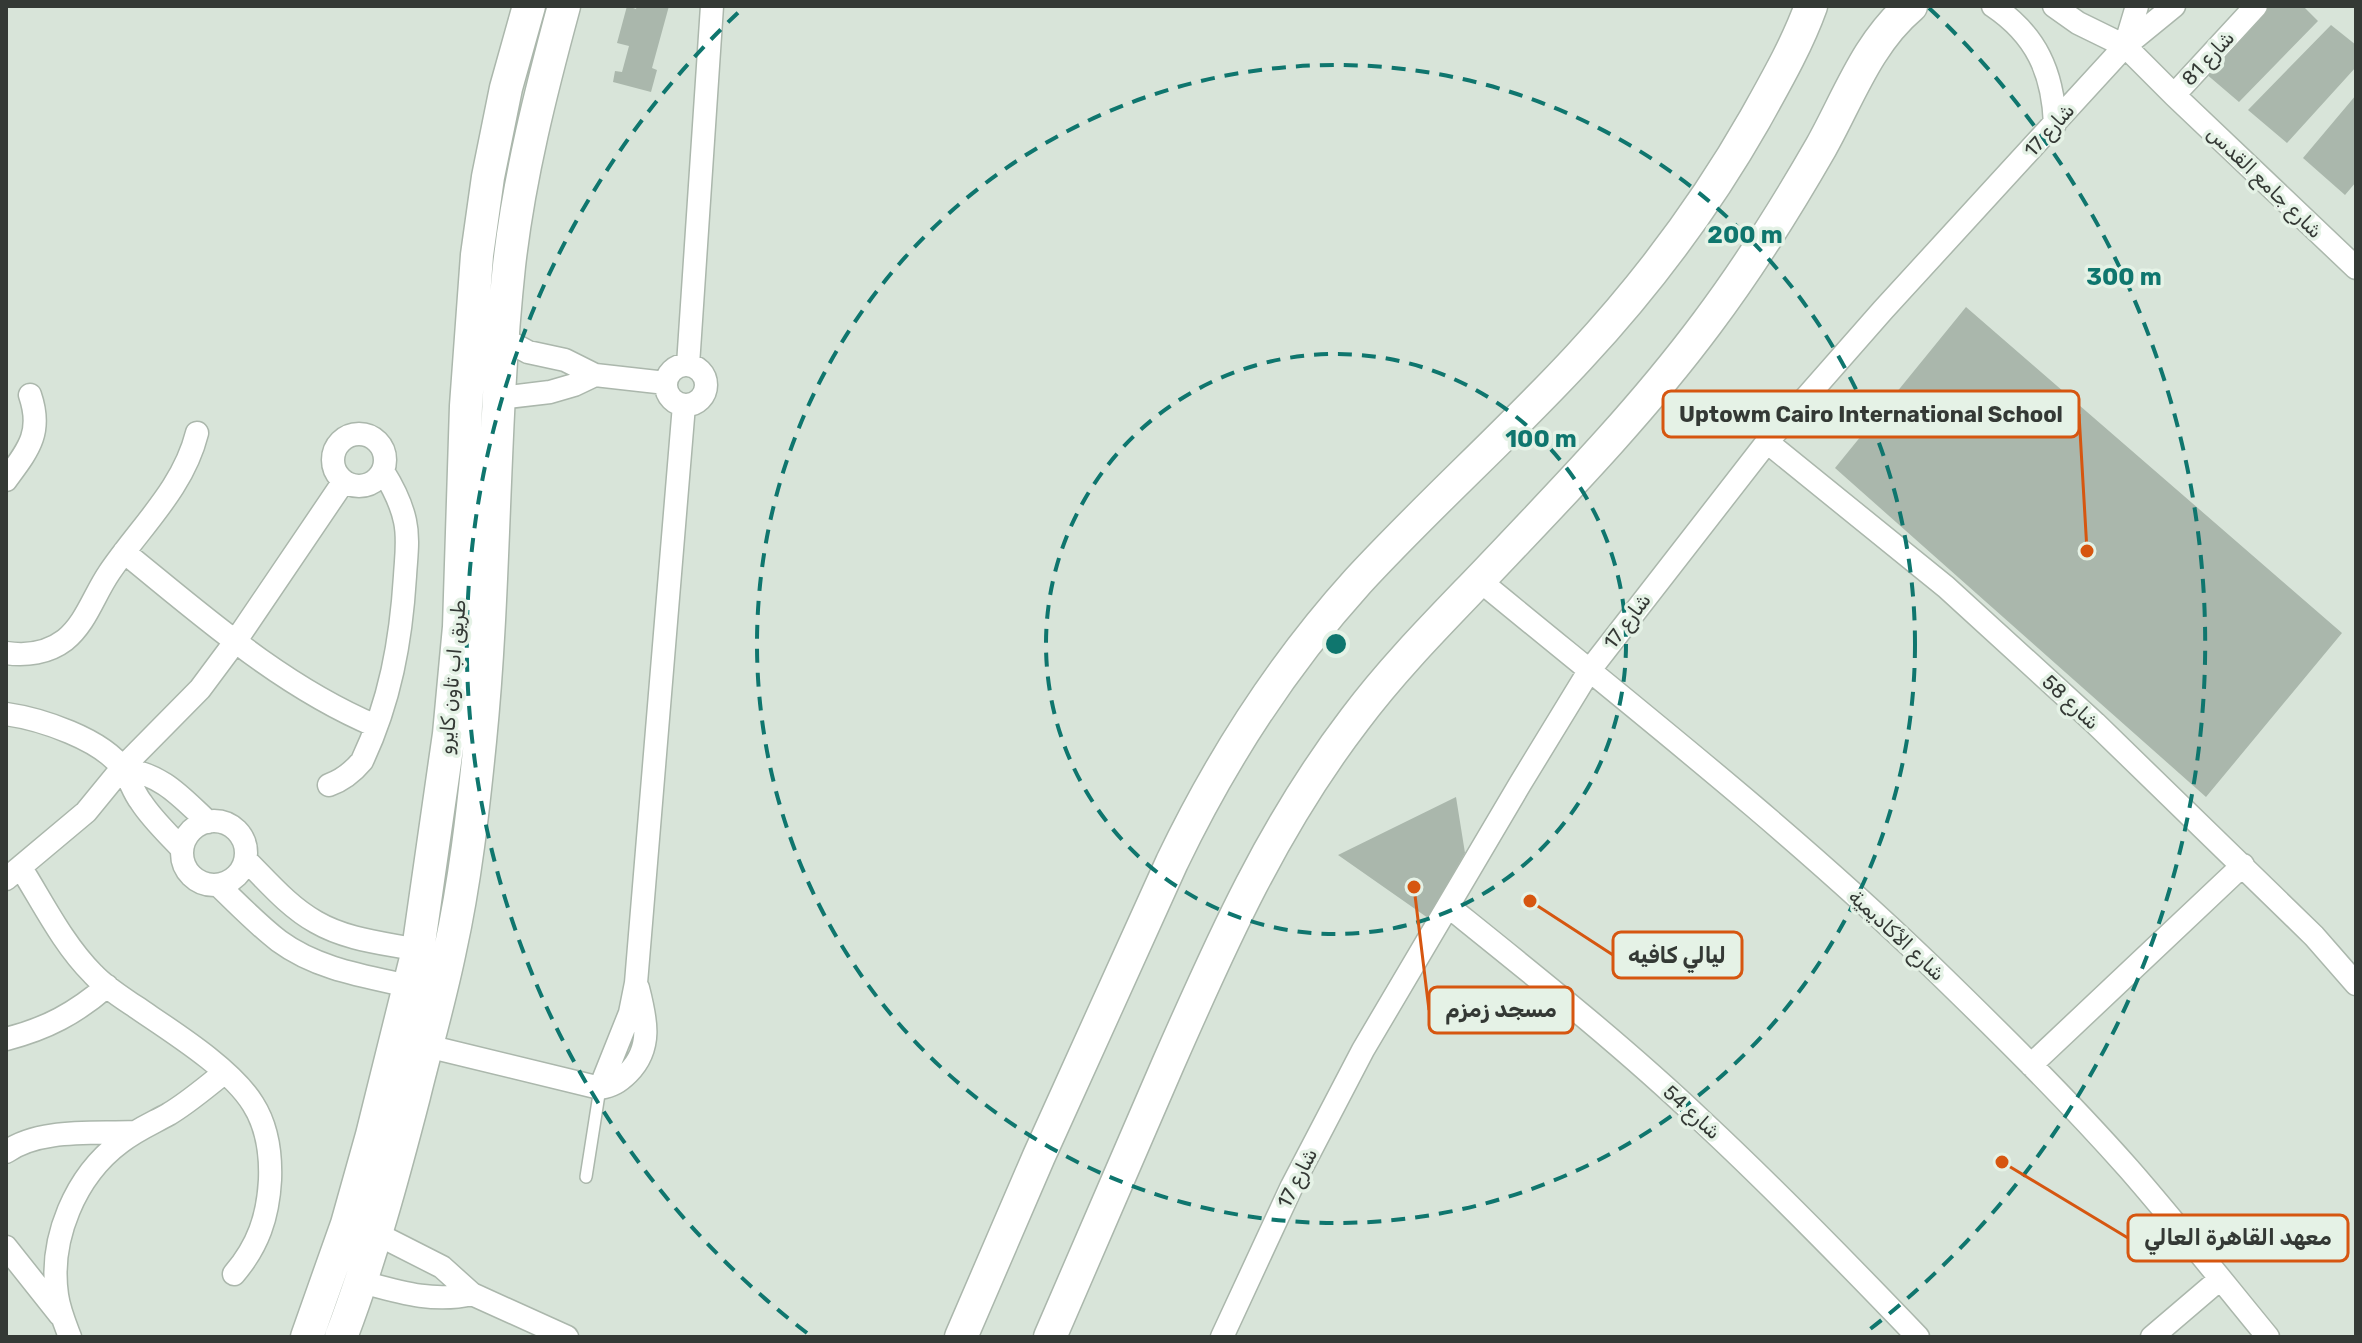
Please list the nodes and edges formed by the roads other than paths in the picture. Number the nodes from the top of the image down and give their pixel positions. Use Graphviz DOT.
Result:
graph roads {
  1 [pos="529,6"];
  2 [pos="564,6"];
  3 [pos="712,6"];
  4 [pos="1811,6"];
  5 [pos="1911,6"];
  6 [pos="1993,6"];
  7 [pos="2054,6"];
  8 [pos="2137,6"];
  9 [pos="2174,6"];
  10 [pos="2256,6"];
  11 [pos="2125,46"];
  12 [pos="2174,95"];
  13 [pos="2055,124"];
  14 [pos="477,255"];
  15 [pos="2356,268"];
  16 [pos="502,338"];
  17 [pos="688,365"];
  18 [pos="595,375"];
  19 [pos="666,383"];
  20 [pos="30,395"];
  21 [pos="500,398"];
  22 [pos="684,405"];
  23 [pos="197,433"];
  24 [pos="1767,442"];
  25 [pos="383,471"];
  26 [pos="6,480"];
  27 [pos="344,481"];
  28 [pos="124,552"];
  29 [pos="1479,580"];
  30 [pos="235,642"];
  31 [pos="6,653"];
  32 [pos="1589,671"];
  33 [pos="6,714"];
  34 [pos="376,726"];
  35 [pos="122,768"];
  36 [pos="329,785"];
  37 [pos="208,822"];
  38 [pos="182,849"];
  39 [pos="246,860"];
  40 [pos="2243,865"];
  41 [pos="13,874"];
  42 [pos="218,885"];
  43 [pos="1448,906"];
  44 [pos="418,950"];
  45 [pos="2356,984"];
  46 [pos="107,986"];
  47 [pos="409,986"];
  48 [pos="6,1039"];
  49 [pos="427,1046"];
  50 [pos="2031,1065"];
  51 [pos="224,1073"];
  52 [pos="600,1088"];
  53 [pos="134,1132"];
  54 [pos="6,1152"];
  55 [pos="586,1177"];
  56 [pos="377,1234"];
  57 [pos="6,1247"];
  58 [pos="234,1274"];
  59 [pos="2220,1279"];
  60 [pos="362,1282"];
  61 [pos="472,1294"];
  62 [pos="66,1328"];
  63 [pos="307,1337"];
  64 [pos="341,1337"];
  65 [pos="567,1337"];
  66 [pos="961,1337"];
  67 [pos="1050,1337"];
  68 [pos="1222,1337"];
  69 [pos="1918,1337"];
  70 [pos="2152,1337"];
  71 [pos="2268,1337"];
  1 -- 14 [label="main road, طريق اب تاون كايرو"];
  2 -- 16 [label="main road, طريق اب تاون كايرو"];
  3 -- 17 [label="street"];
  4 -- 66 [label="main road"];
  5 -- 29 [label="main road"];
  6 -- 13 [label="street"];
  7 -- 11 [label="street, شارع 81"];
  8 -- 11 [label="street"];
  9 -- 11 [label="street, شارع 17"];
  10 -- 12 [label="street, شارع 81"];
  11 -- 12 [label="street, شارع 81"];
  11 -- 13 [label="street, شارع 17"];
  12 -- 15 [label="street, شارع جامع القدس"];
  13 -- 24 [label="street, شارع 17"];
  14 -- 21 [label="main road"];
  14 -- 44 [label="main road, طريق اب تاون كايرو"];
  16 -- 18 [label="street"];
  16 -- 21 [label="main road, طريق اب تاون كايرو"];
  17 -- 19 [label="street"];
  17 -- 22 [label="street"];
  18 -- 19 [label="street"];
  18 -- 21 [label="street"];
  19 -- 22 [label="street"];
  20 -- 26 [label="street"];
  21 -- 49 [label="main road, طريق اب تاون كايرو"];
  22 -- 52 [label="street"];
  23 -- 28 [label="street"];
  24 -- 32 [label="street, شارع 17"];
  24 -- 40 [label="street, شارع 58"];
  25 -- 27 [label="street"];
  25 -- 27 [label="street"];
  25 -- 34 [label="street"];
  27 -- 30 [label="street"];
  28 -- 30 [label="street"];
  28 -- 31 [label="street"];
  29 -- 32 [label="street, شارع الأكاديمية"];
  29 -- 67 [label="main road"];
  30 -- 34 [label="street"];
  30 -- 35 [label="street"];
  32 -- 43 [label="street, شارع 17"];
  32 -- 50 [label="street, شارع الأكاديمية"];
  33 -- 35 [label="street"];
  34 -- 36 [label="street"];
  35 -- 37 [label="street"];
  35 -- 38 [label="street"];
  35 -- 41 [label="street"];
  37 -- 38 [label="street"];
  37 -- 39 [label="street"];
  38 -- 42 [label="street"];
  39 -- 42 [label="street"];
  39 -- 44 [label="street"];
  40 -- 45 [label="street, شارع 58"];
  40 -- 50 [label="street"];
  41 -- 46 [label="street"];
  42 -- 47 [label="street"];
  43 -- 68 [label="street, شارع 17"];
  43 -- 69 [label="street, شارع 54"];
  44 -- 47 [label="main road, طريق اب تاون كايرو"];
  44 -- 49 [label="main road"];
  46 -- 48 [label="street"];
  46 -- 51 [label="street"];
  47 -- 63 [label="main road, طريق اب تاون كايرو"];
  49 -- 52 [label="street"];
  49 -- 56 [label="main road, طريق اب تاون كايرو"];
  50 -- 59 [label="street, شارع الأكاديمية"];
  51 -- 53 [label="street"];
  51 -- 58 [label="street"];
  52 -- 55 [label="lane"];
  53 -- 54 [label="street"];
  53 -- 62 [label="street"];
  56 -- 60 [label="main road, طريق اب تاون كايرو"];
  56 -- 61 [label="street"];
  57 -- 62 [label="street"];
  59 -- 70 [label="street"];
  59 -- 71 [label="street, شارع الأكاديمية"];
  60 -- 61 [label="street"];
  60 -- 64 [label="main road, طريق اب تاون كايرو"];
  61 -- 65 [label="street"];
}
